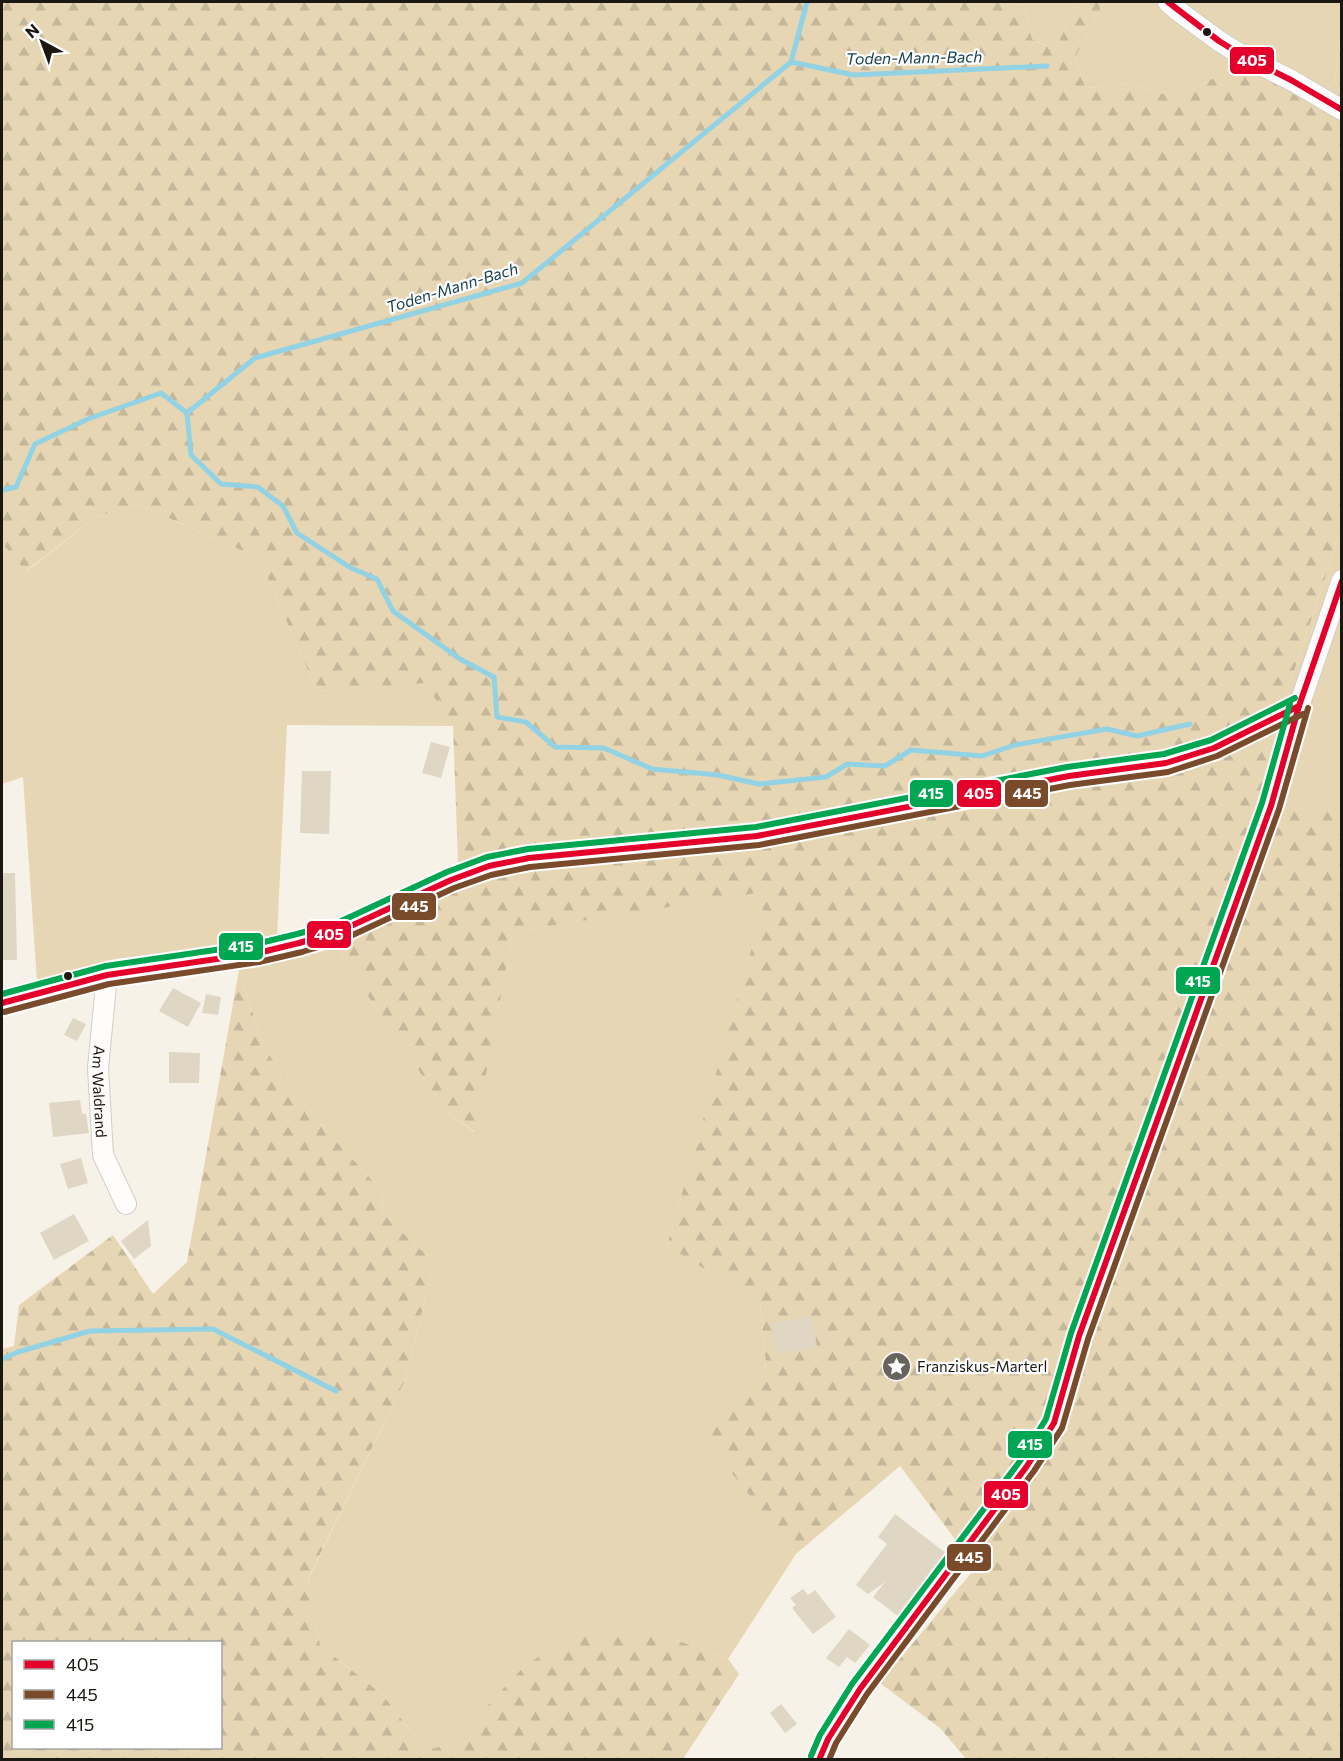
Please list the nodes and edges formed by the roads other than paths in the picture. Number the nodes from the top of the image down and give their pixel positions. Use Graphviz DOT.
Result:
graph roads {
  1 [pos="1168,2"];
  2 [pos="1341,110"];
  3 [pos="1341,580"];
  4 [pos="1299,706"];
  5 [pos="107,975"];
  6 [pos="2,1003"];
  7 [pos="126,1204"];
  8 [pos="819,1760"];
  1 -- 2 [label="street"];
  3 -- 4 [label="street"];
  4 -- 5 [label="street"];
  4 -- 8 [label="street"];
  5 -- 6 [label="street"];
  5 -- 7 [label="street, Am Waldrand"];
}
